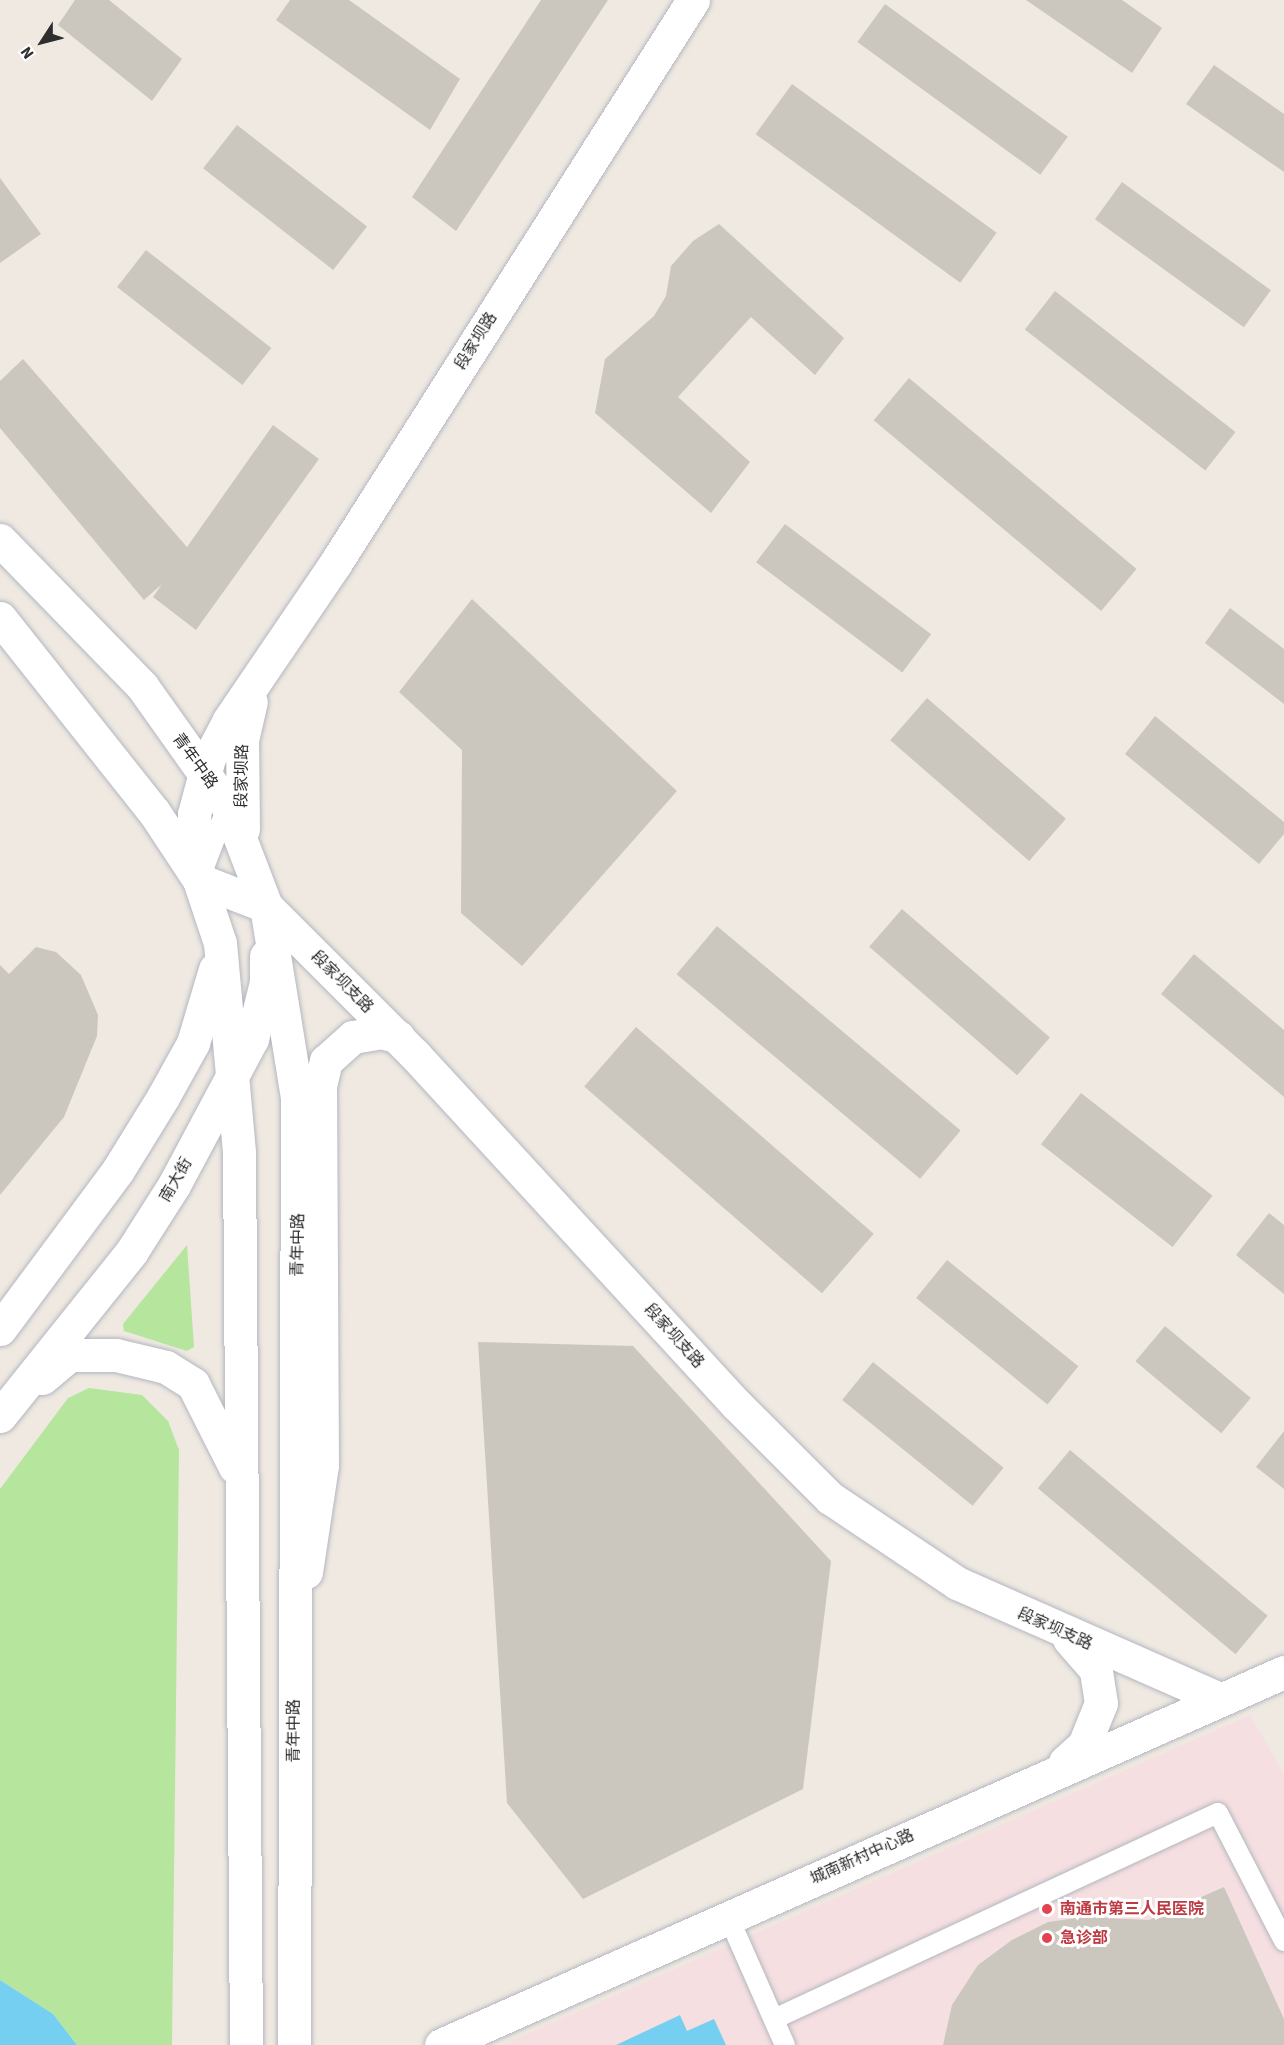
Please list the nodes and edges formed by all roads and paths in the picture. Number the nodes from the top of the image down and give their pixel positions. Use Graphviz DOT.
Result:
graph roads {
  1 [pos="693,0"];
  2 [pos="0,540"];
  3 [pos="0,618"];
  4 [pos="256,680"];
  5 [pos="228,807"];
  6 [pos="244,837"];
  7 [pos="199,880"];
  8 [pos="266,906"];
  9 [pos="220,943"];
  10 [pos="398,1037"];
  11 [pos="234,1075"];
  12 [pos="0,1329"];
  13 [pos="4,1411"];
  14 [pos="238,1474"];
  15 [pos="1063,1634"];
  16 [pos="293,1654"];
  17 [pos="1284,1672"];
  18 [pos="1220,1700"];
  19 [pos="1056,1770"];
  20 [pos="728,1917"];
  21 [pos="1284,1941"];
  22 [pos="774,2019"];
  23 [pos="246,2045"];
  24 [pos="294,2045"];
  25 [pos="441,2045"];
  26 [pos="785,2045"];
  1 -- 4 [label="main road, 段家坝路"];
  2 -- 5 [label="main road, 青年中路"];
  3 -- 7 [label="main road"];
  4 -- 5 [label="lane, 段家坝路"];
  4 -- 6 [label="main road, 段家坝路"];
  4 -- 7 [label="main road, 段家坝路"];
  5 -- 6 [label="main road, 青年中路"];
  5 -- 7 [label="lane, 段家坝路"];
  6 -- 8 [label="main road, 青年中路"];
  7 -- 8 [label="main road, 段家坝支路"];
  7 -- 9 [label="main road"];
  8 -- 10 [label="main road, 段家坝支路"];
  8 -- 11 [label="main road, 南大街"];
  8 -- 16 [label="main road, 青年中路"];
  9 -- 11 [label="main road"];
  9 -- 12 [label="main road"];
  10 -- 15 [label="main road, 段家坝支路"];
  10 -- 16 [label="main road"];
  11 -- 13 [label="main road, 南大街"];
  11 -- 14 [label="main road"];
  13 -- 14 [label="main road"];
  14 -- 23 [label="main road"];
  15 -- 18 [label="main road, 段家坝支路"];
  15 -- 19 [label="main road"];
  16 -- 24 [label="main road, 青年中路"];
  17 -- 18 [label="main road, 城南新村中心路"];
  18 -- 19 [label="main road, 城南新村中心路"];
  19 -- 20 [label="main road, 城南新村中心路"];
  20 -- 22 [label="lane"];
  20 -- 25 [label="main road, 城南新村中心路"];
  21 -- 22 [label="lane"];
  22 -- 26 [label="lane"];
}
